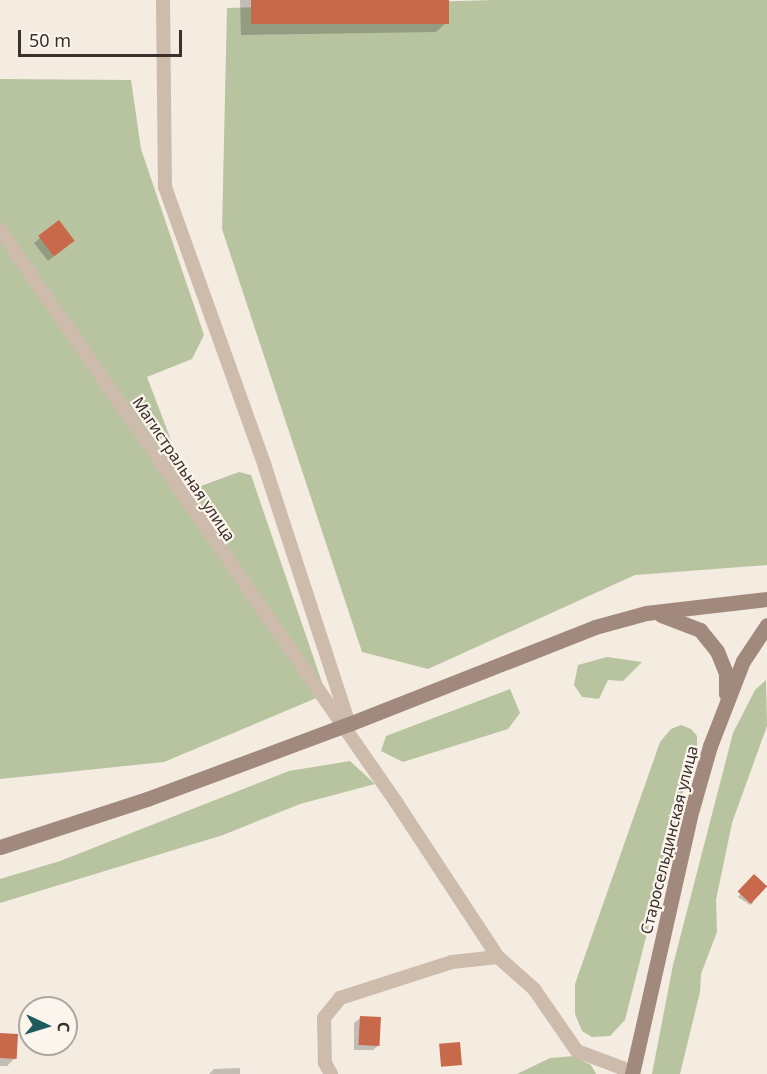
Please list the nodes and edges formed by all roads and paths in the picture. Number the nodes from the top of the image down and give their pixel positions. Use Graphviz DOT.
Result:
graph roads {
  1 [pos="164,0"];
  2 [pos="0,230"];
  3 [pos="767,599"];
  4 [pos="646,613"];
  5 [pos="767,625"];
  6 [pos="724,705"];
  7 [pos="345,725"];
  8 [pos="0,847"];
  9 [pos="498,957"];
  10 [pos="632,1073"];
  11 [pos="331,1074"];
  1 -- 7 [label="lane"];
  2 -- 7 [label="lane, Магистральная улица"];
  3 -- 4 [label="main road"];
  4 -- 6 [label="main road"];
  4 -- 7 [label="main road"];
  5 -- 6 [label="main road, Старосельдинская улица"];
  6 -- 10 [label="main road, Старосельдинская улица"];
  7 -- 8 [label="main road"];
  7 -- 9 [label="lane, Магистральная улица"];
  9 -- 10 [label="lane, Магистральная улица"];
  9 -- 11 [label="lane"];
}
